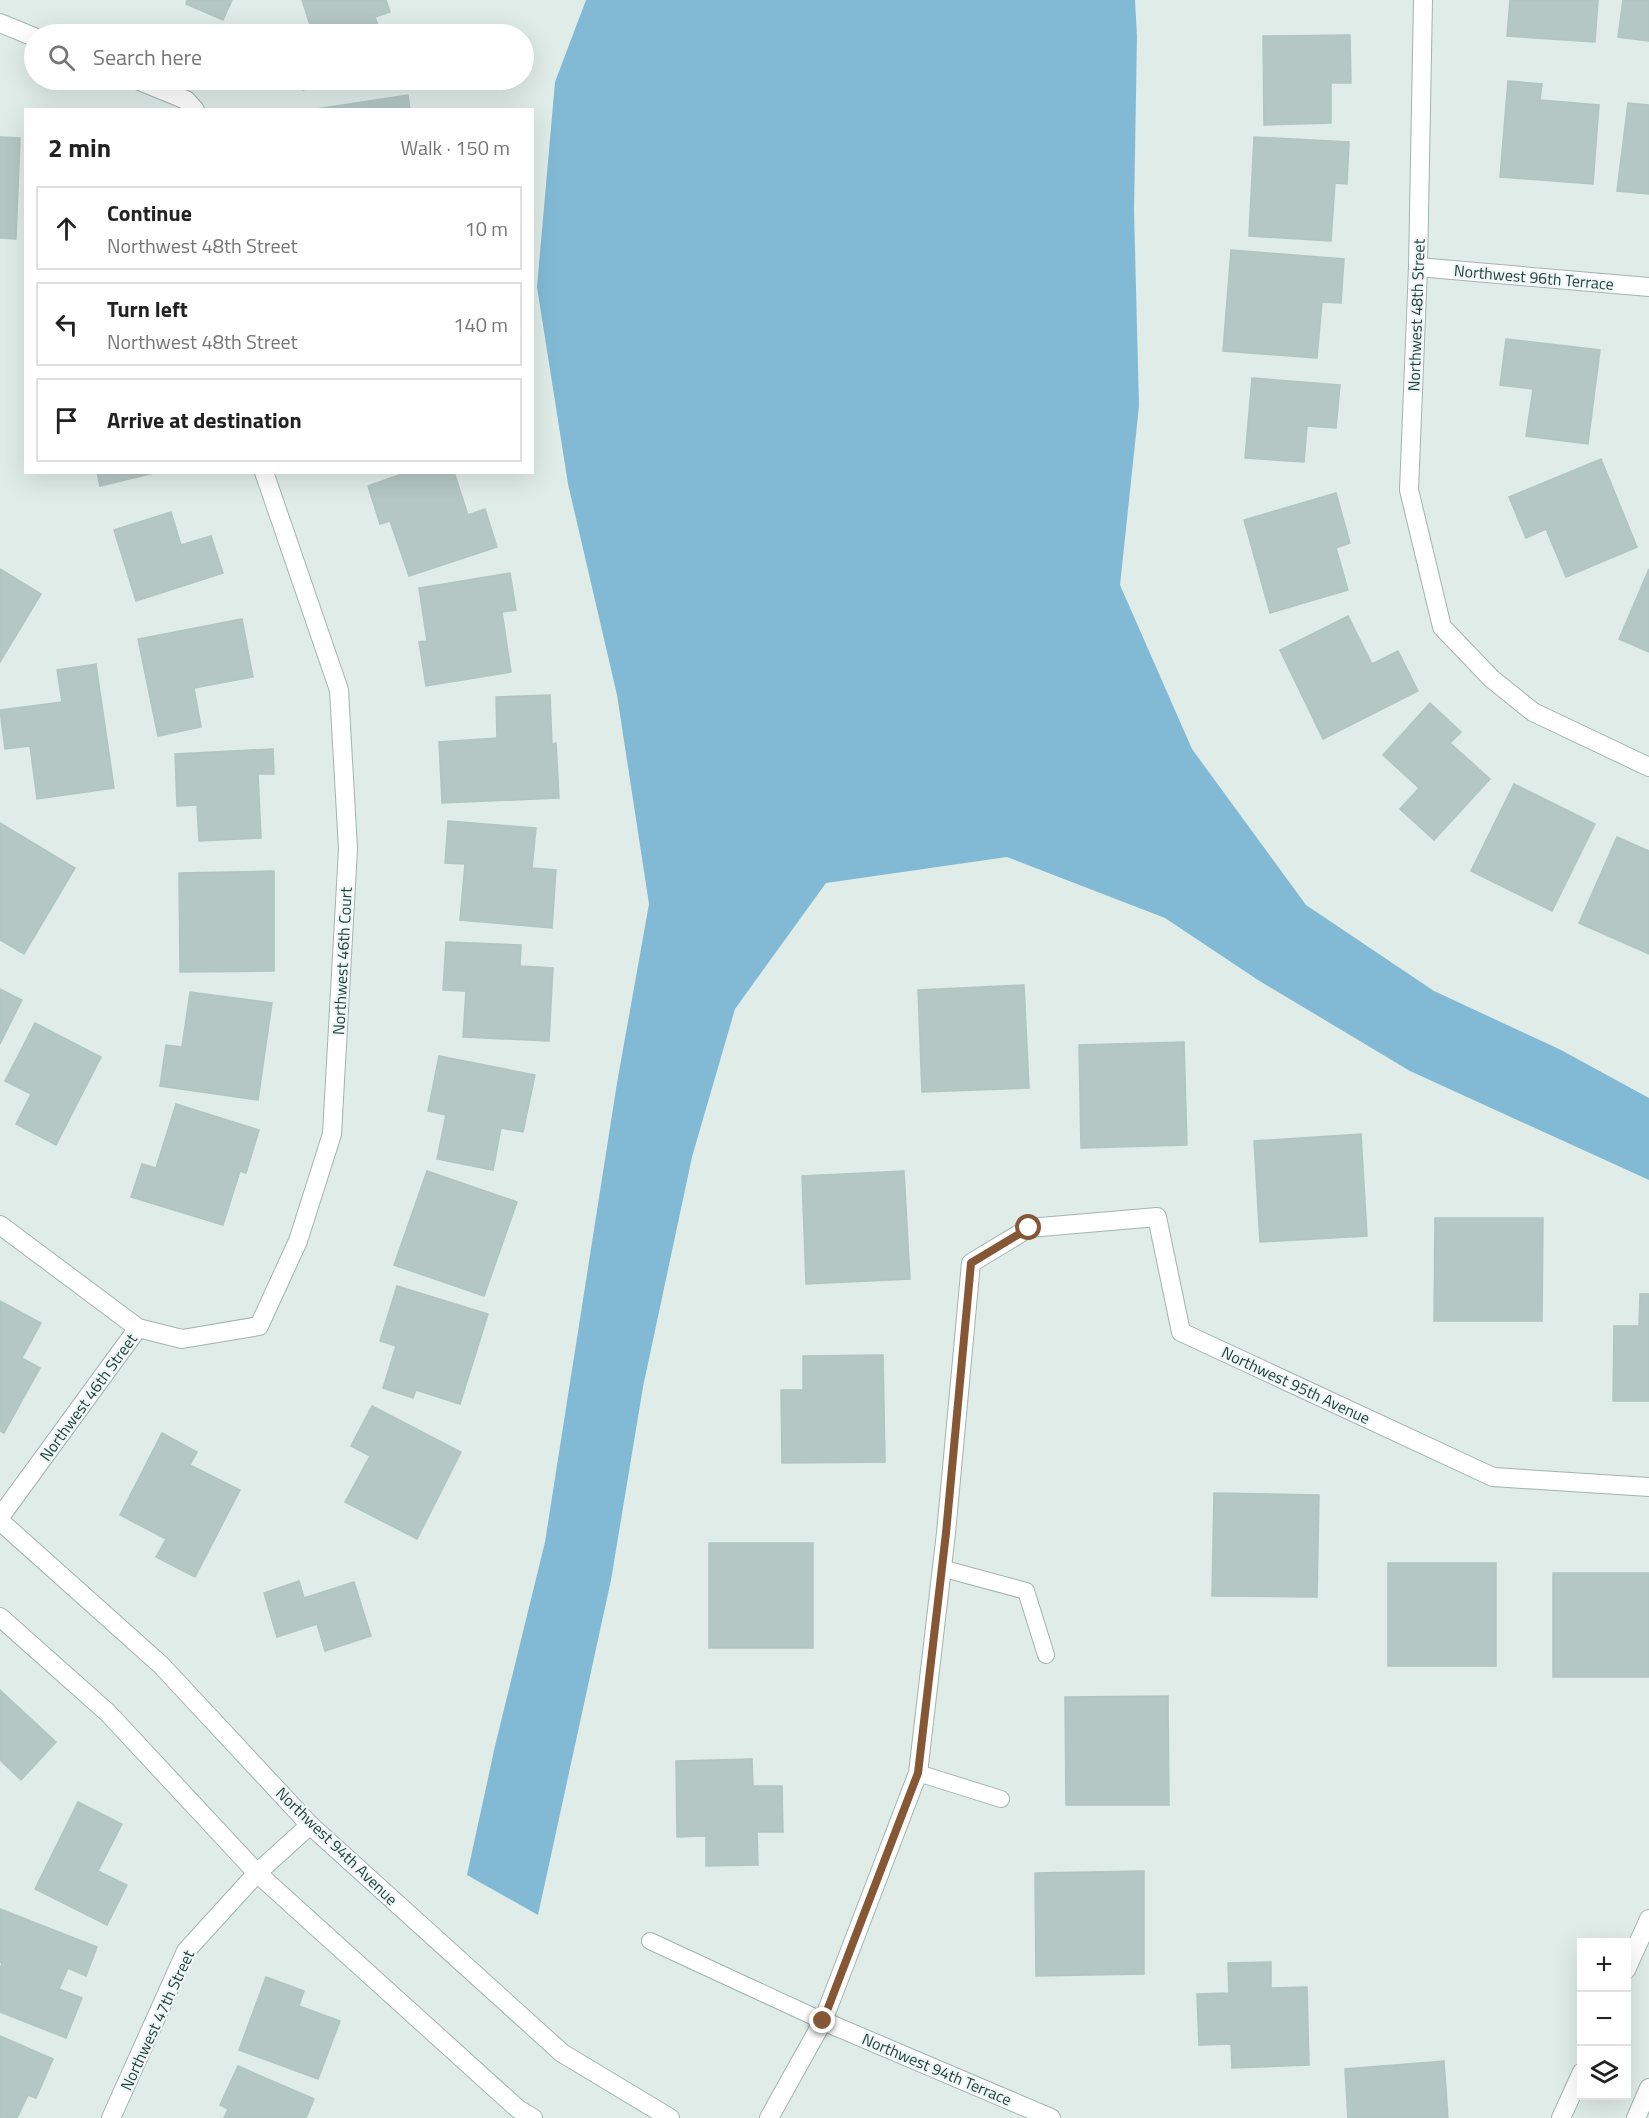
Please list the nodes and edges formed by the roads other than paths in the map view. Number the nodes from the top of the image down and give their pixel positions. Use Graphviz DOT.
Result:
graph roads {
  1 [pos="1424,0"];
  2 [pos="0,23"];
  3 [pos="24,33"];
  4 [pos="162,90"];
  5 [pos="193,108"];
  6 [pos="1418,267"];
  7 [pos="1649,287"];
  8 [pos="265,474"];
  9 [pos="1649,766"];
  10 [pos="0,1225"];
  11 [pos="138,1328"];
  12 [pos="1649,1487"];
  13 [pos="0,1519"];
  14 [pos="941,1568"];
  15 [pos="0,1617"];
  16 [pos="1046,1655"];
  17 [pos="918,1773"];
  18 [pos="1001,1799"];
  19 [pos="310,1825"];
  20 [pos="257,1873"];
  21 [pos="1649,1919"];
  22 [pos="650,1941"];
  23 [pos="1631,1959"];
  24 [pos="823,2021"];
  25 [pos="1577,2081"];
  26 [pos="1649,2088"];
  27 [pos="111,2118"];
  28 [pos="533,2118"];
  29 [pos="670,2118"];
  30 [pos="769,2118"];
  31 [pos="1051,2118"];
  32 [pos="1561,2118"];
  33 [pos="1636,2118"];
  1 -- 6 [label="street, Northwest 48th Street"];
  2 -- 3 [label="street"];
  4 -- 5 [label="street"];
  6 -- 7 [label="street, Northwest 96th Terrace"];
  6 -- 9 [label="street, Northwest 48th Street"];
  8 -- 11 [label="street, Northwest 46th Court"];
  10 -- 11 [label="street, Northwest 46th Street"];
  11 -- 13 [label="street, Northwest 46th Street"];
  12 -- 14 [label="street, Northwest 95th Avenue"];
  13 -- 19 [label="street, Northwest 94th Avenue"];
  14 -- 16 [label="lane"];
  14 -- 17 [label="street"];
  15 -- 20 [label="street"];
  17 -- 18 [label="lane"];
  17 -- 24 [label="street"];
  19 -- 20 [label="street, Northwest 47th Street"];
  19 -- 29 [label="street, Northwest 94th Avenue"];
  20 -- 27 [label="street, Northwest 47th Street"];
  20 -- 28 [label="street"];
  21 -- 23 [label="street"];
  22 -- 24 [label="lane"];
  24 -- 30 [label="street"];
  24 -- 31 [label="street, Northwest 94th Terrace"];
  25 -- 32 [label="street"];
  26 -- 33 [label="street"];
}
